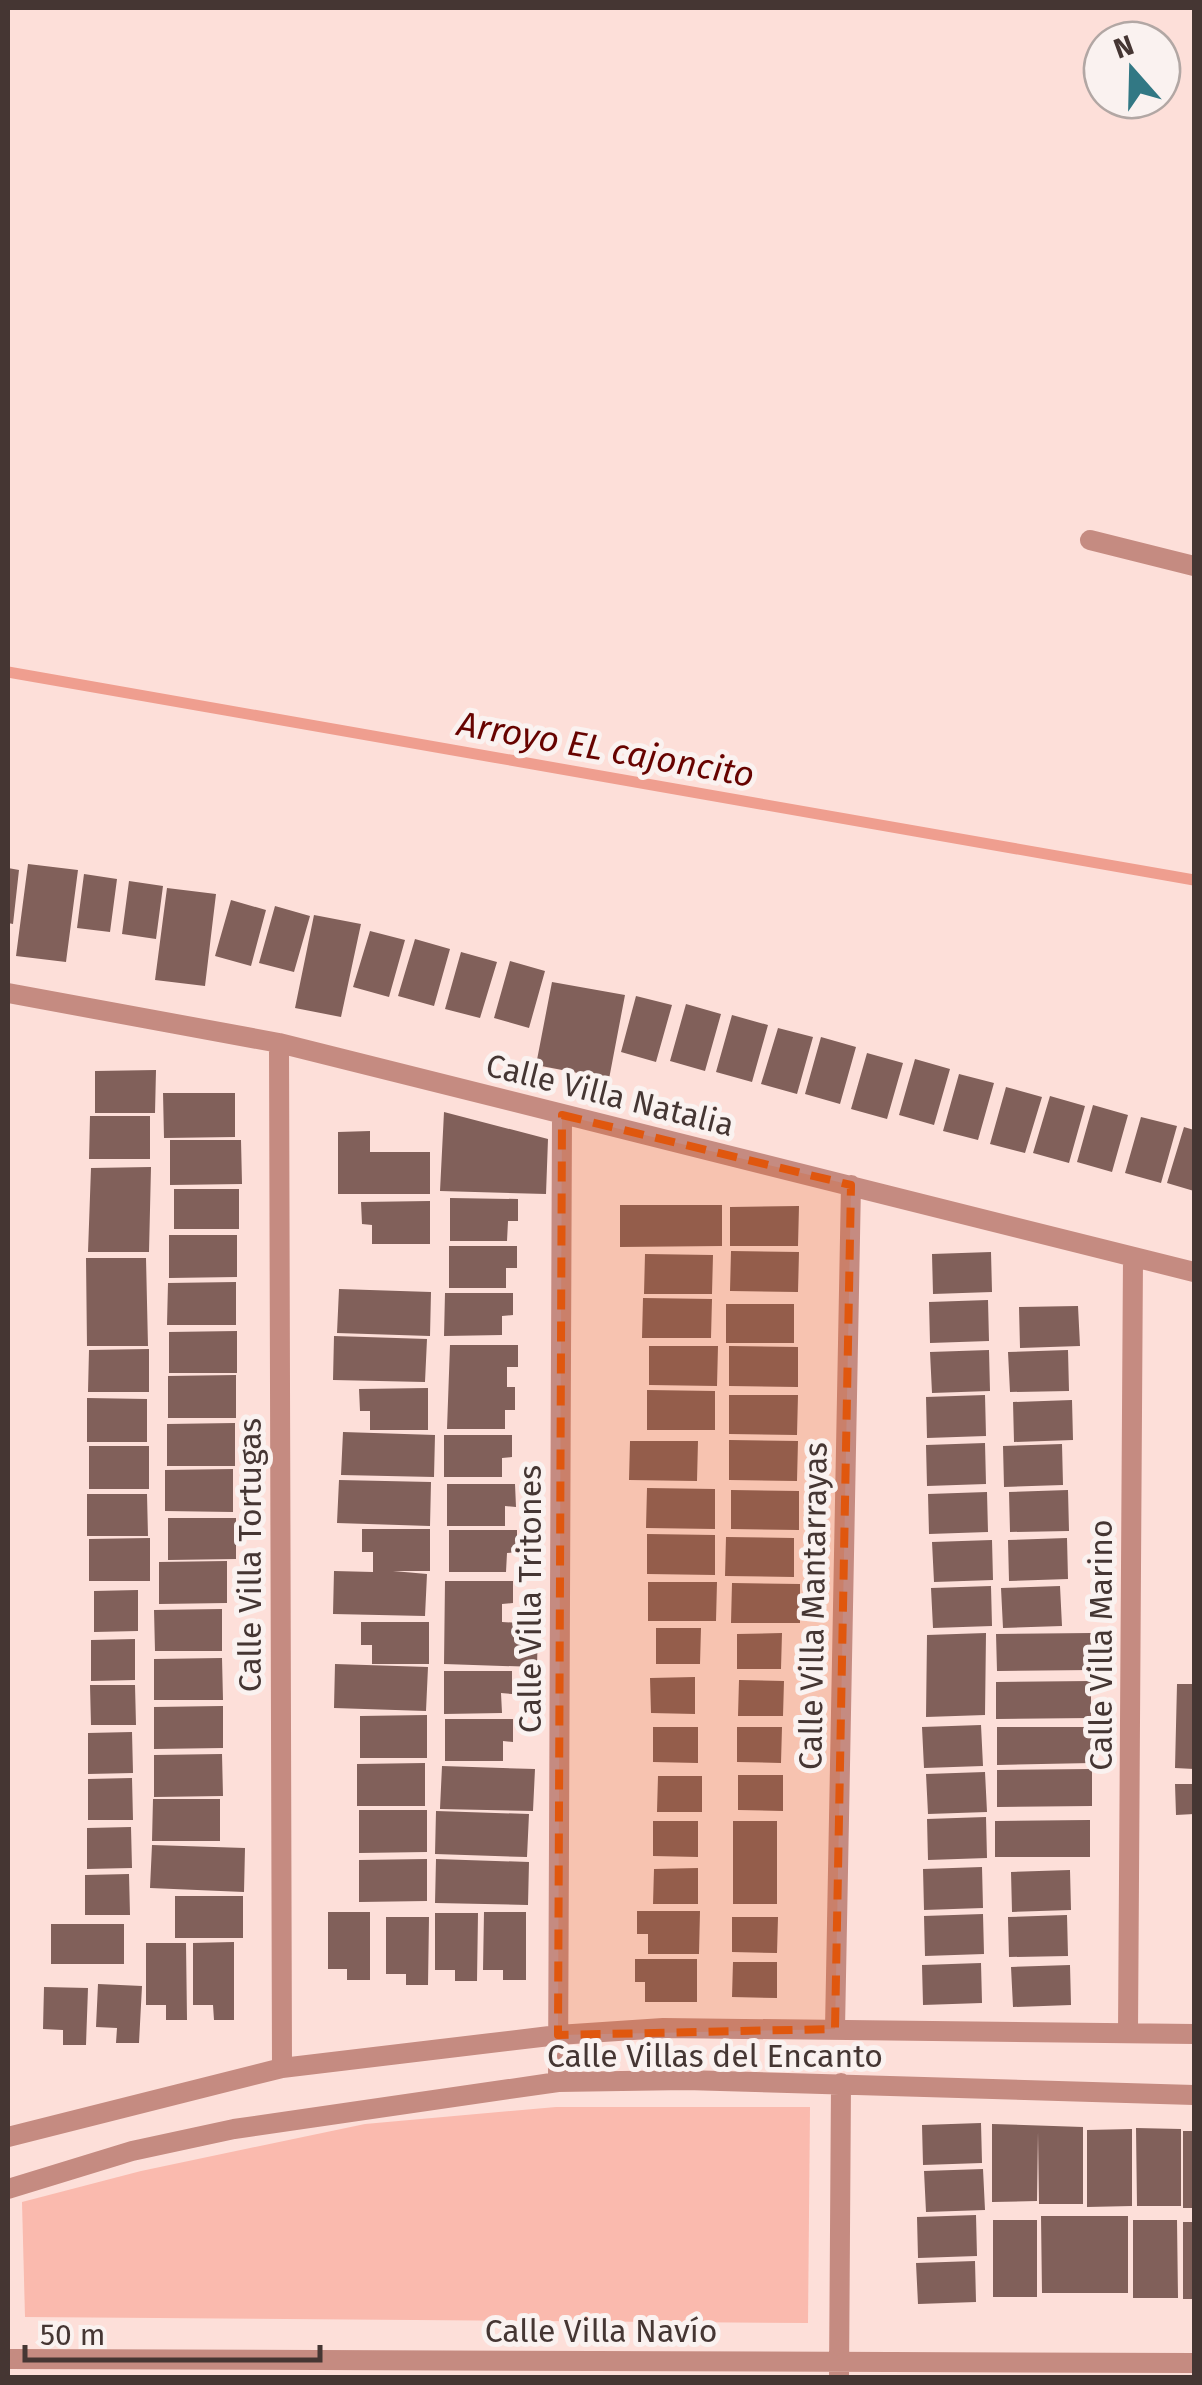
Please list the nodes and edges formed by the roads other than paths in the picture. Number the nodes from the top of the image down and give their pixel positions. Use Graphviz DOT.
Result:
graph roads {
  1 [pos="1090,540"];
  2 [pos="1194,566"];
  3 [pos="8,993"];
  4 [pos="279,1043"];
  5 [pos="562,1116"];
  6 [pos="851,1185"];
  7 [pos="1134,1257"];
  8 [pos="1194,1272"];
  9 [pos="835,2029"];
  10 [pos="1128,2033"];
  11 [pos="1194,2034"];
  12 [pos="558,2035"];
  13 [pos="282,2068"];
  14 [pos="558,2082"];
  15 [pos="841,2084"];
  16 [pos="1194,2095"];
  17 [pos="8,2137"];
  18 [pos="8,2189"];
  19 [pos="8,2359"];
  20 [pos="1194,2364"];
  21 [pos="272,2369"];
  22 [pos="561,2369"];
  23 [pos="839,2370"];
  24 [pos="1122,2370"];
  1 -- 2 [label="street"];
  3 -- 4 [label="street, Calle Villa Natalia"];
  4 -- 5 [label="street, Calle Villa Natalia"];
  4 -- 13 [label="street, Calle Villa Tortugas"];
  5 -- 6 [label="street, Calle Villa Natalia"];
  5 -- 12 [label="street, Calle Villa Tritones"];
  6 -- 7 [label="street, Calle Villa Natalia"];
  6 -- 9 [label="street, Calle Villa Mantarrayas"];
  7 -- 8 [label="street, Calle Villa Natalia"];
  7 -- 10 [label="street, Calle Villa Marino"];
  9 -- 10 [label="street, Calle Villas del Encanto"];
  9 -- 12 [label="street, Calle Villas del Encanto"];
  10 -- 11 [label="street, Calle Villas del Encanto"];
  12 -- 13 [label="street, Calle Villas del Encanto"];
  12 -- 14 [label="street, Calle Villa Tritones"];
  13 -- 17 [label="street, Calle Villas del Encanto"];
  14 -- 15 [label="street, Calle Villas del Encanto"];
  14 -- 18 [label="street, Calle Villas del Encanto"];
  15 -- 16 [label="street, Calle Villas del Encanto"];
  15 -- 23 [label="street"];
  19 -- 21 [label="street, Calle Villa Navío"];
  20 -- 24 [label="street, Calle Villa Navío"];
  21 -- 22 [label="street, Calle Villa Navío"];
  22 -- 23 [label="street, Calle Villa Navío"];
  23 -- 24 [label="street, Calle Villa Navío"];
}
